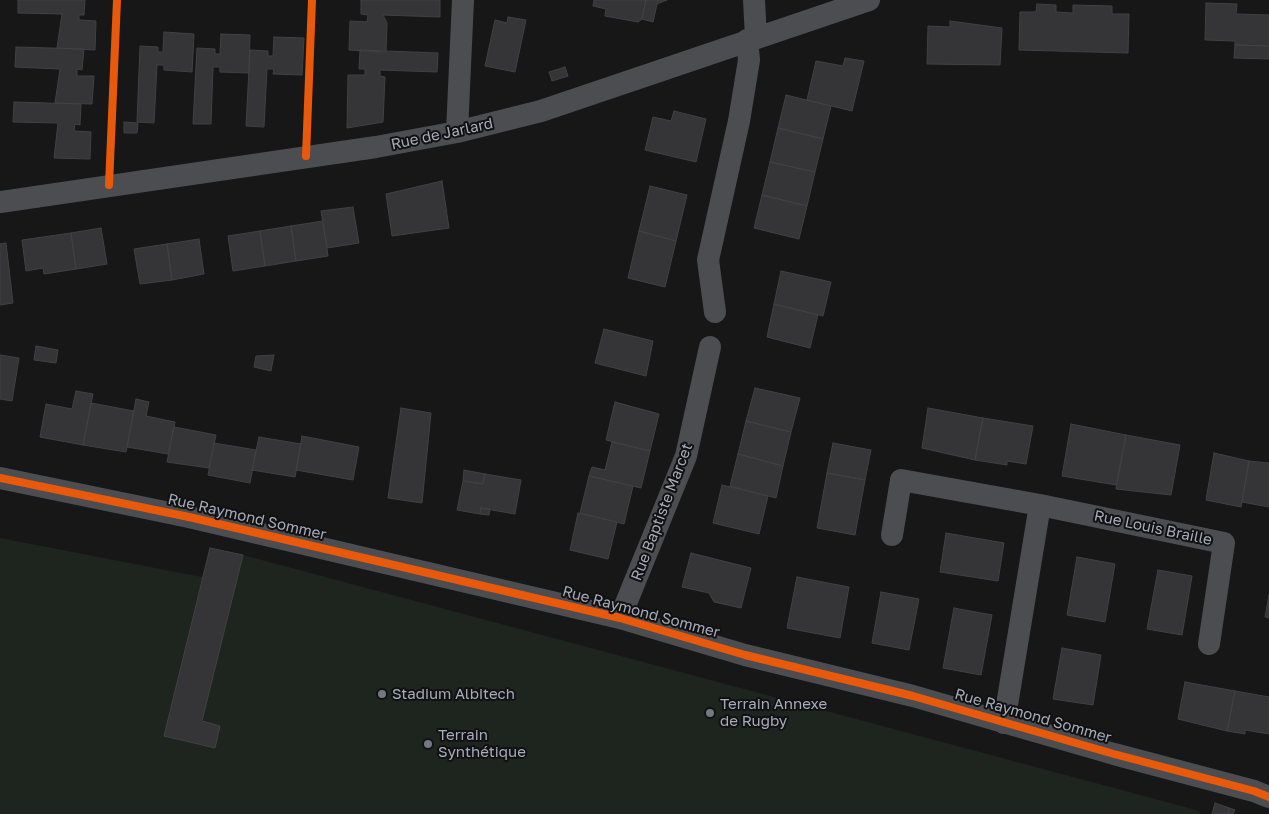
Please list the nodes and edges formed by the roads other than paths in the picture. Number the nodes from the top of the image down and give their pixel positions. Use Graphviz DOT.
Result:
graph roads {
  1 [pos="462,0"];
  2 [pos="754,0"];
  3 [pos="869,0"];
  4 [pos="752,39"];
  5 [pos="457,132"];
  6 [pos="0,202"];
  7 [pos="715,312"];
  8 [pos="710,347"];
  9 [pos="0,478"];
  10 [pos="1040,505"];
  11 [pos="892,535"];
  12 [pos="620,618"];
  13 [pos="1209,644"];
  14 [pos="1004,722"];
  15 [pos="1269,797"];
  1 -- 5 [label="street"];
  2 -- 4 [label="street"];
  3 -- 4 [label="street, Rue de Jarlard"];
  4 -- 5 [label="street, Rue de Jarlard"];
  4 -- 7 [label="street"];
  5 -- 6 [label="street, Rue de Jarlard"];
  8 -- 12 [label="street, Rue Baptiste Marcet"];
  9 -- 12 [label="street, Rue Raymond Sommer"];
  10 -- 11 [label="street, Rue Louis Braille"];
  10 -- 13 [label="street, Rue Louis Braille"];
  10 -- 14 [label="street"];
  12 -- 14 [label="street, Rue Raymond Sommer"];
  14 -- 15 [label="street, Rue Raymond Sommer"];
}
